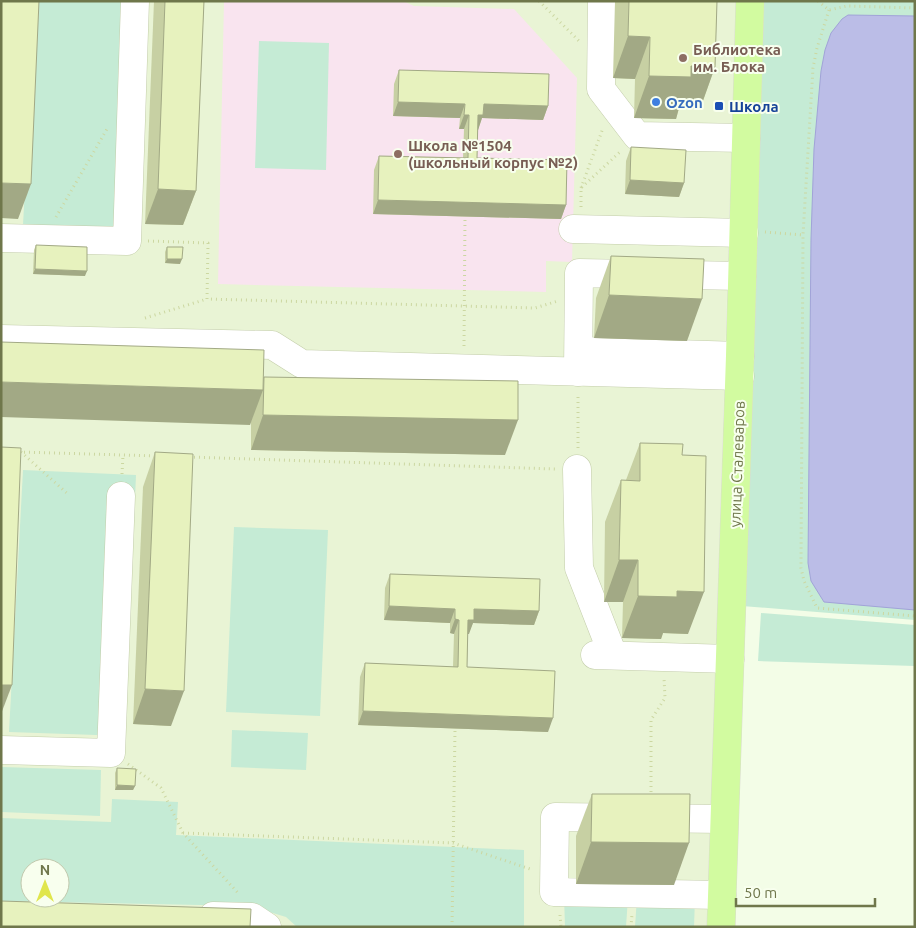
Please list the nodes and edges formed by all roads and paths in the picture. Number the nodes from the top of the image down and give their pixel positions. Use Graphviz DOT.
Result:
graph roads {
  1 [pos="135,1"];
  2 [pos="539,1"];
  3 [pos="602,1"];
  4 [pos="750,1"];
  5 [pos="818,1"];
  6 [pos="847,1"];
  7 [pos="847,6"];
  8 [pos="915,8"];
  9 [pos="829,10"];
  10 [pos="601,64"];
  11 [pos="611,103"];
  12 [pos="108,129"];
  13 [pos="637,136"];
  14 [pos="746,138"];
  15 [pos="581,188"];
  16 [pos="465,216"];
  17 [pos="577,229"];
  18 [pos="753,233"];
  19 [pos="803,235"];
  20 [pos="1,238"];
  21 [pos="43,239"];
  22 [pos="127,241"];
  23 [pos="742,276"];
  24 [pos="579,294"];
  25 [pos="464,306"];
  26 [pos="1,339"];
  27 [pos="579,361"];
  28 [pos="740,366"];
  29 [pos="463,369"];
  30 [pos="11,451"];
  31 [pos="21,452"];
  32 [pos="162,456"];
  33 [pos="182,457"];
  34 [pos="578,469"];
  35 [pos="69,495"];
  36 [pos="121,496"];
  37 [pos="915,616"];
  38 [pos="664,657"];
  39 [pos="730,659"];
  40 [pos="455,729"];
  41 [pos="1,750"];
  42 [pos="111,752"];
  43 [pos="651,818"];
  44 [pos="724,819"];
  45 [pos="183,832"];
  46 [pos="453,843"];
  47 [pos="554,878"];
  48 [pos="722,895"];
  49 [pos="244,899"];
  50 [pos="185,915"];
  51 [pos="267,927"];
  52 [pos="452,927"];
  53 [pos="721,927"];
  1 -- 22 [label="lane"];
  2 -- 10 [label="path"];
  3 -- 10 [label="lane"];
  4 -- 14 [label="main road, улица Сталеваров"];
  5 -- 9 [label="path"];
  6 -- 7 [label="path"];
  7 -- 8 [label="path"];
  7 -- 9 [label="path"];
  9 -- 19 [label="path"];
  10 -- 11 [label="lane"];
  11 -- 13 [label="lane"];
  11 -- 15 [label="path"];
  12 -- 21 [label="path"];
  13 -- 14 [label="lane"];
  13 -- 15 [label="path"];
  14 -- 18 [label="main road, улица Сталеваров"];
  15 -- 17 [label="path"];
  16 -- 25 [label="path"];
  17 -- 18 [label="lane"];
  18 -- 19 [label="path"];
  18 -- 23 [label="main road, улица Сталеваров"];
  19 -- 37 [label="path"];
  20 -- 21 [label="lane"];
  21 -- 22 [label="lane"];
  22 -- 25 [label="path"];
  23 -- 24 [label="lane"];
  23 -- 28 [label="main road, улица Сталеваров"];
  24 -- 25 [label="path"];
  24 -- 27 [label="lane"];
  25 -- 29 [label="path"];
  26 -- 29 [label="lane"];
  27 -- 28 [label="lane"];
  27 -- 29 [label="lane"];
  27 -- 34 [label="path"];
  28 -- 39 [label="main road, улица Сталеваров"];
  30 -- 31 [label="path"];
  31 -- 32 [label="path"];
  31 -- 35 [label="path"];
  33 -- 34 [label="path"];
  34 -- 38 [label="lane"];
  36 -- 42 [label="lane"];
  38 -- 39 [label="lane"];
  38 -- 43 [label="path"];
  39 -- 44 [label="main road, улица Сталеваров"];
  40 -- 46 [label="path"];
  41 -- 42 [label="lane"];
  42 -- 45 [label="path"];
  43 -- 44 [label="lane"];
  43 -- 47 [label="lane"];
  44 -- 48 [label="main road, улица Сталеваров"];
  45 -- 46 [label="path"];
  45 -- 49 [label="path"];
  46 -- 47 [label="path"];
  46 -- 52 [label="path"];
  47 -- 48 [label="lane"];
  48 -- 53 [label="main road, улица Сталеваров"];
  50 -- 51 [label="lane"];
}
